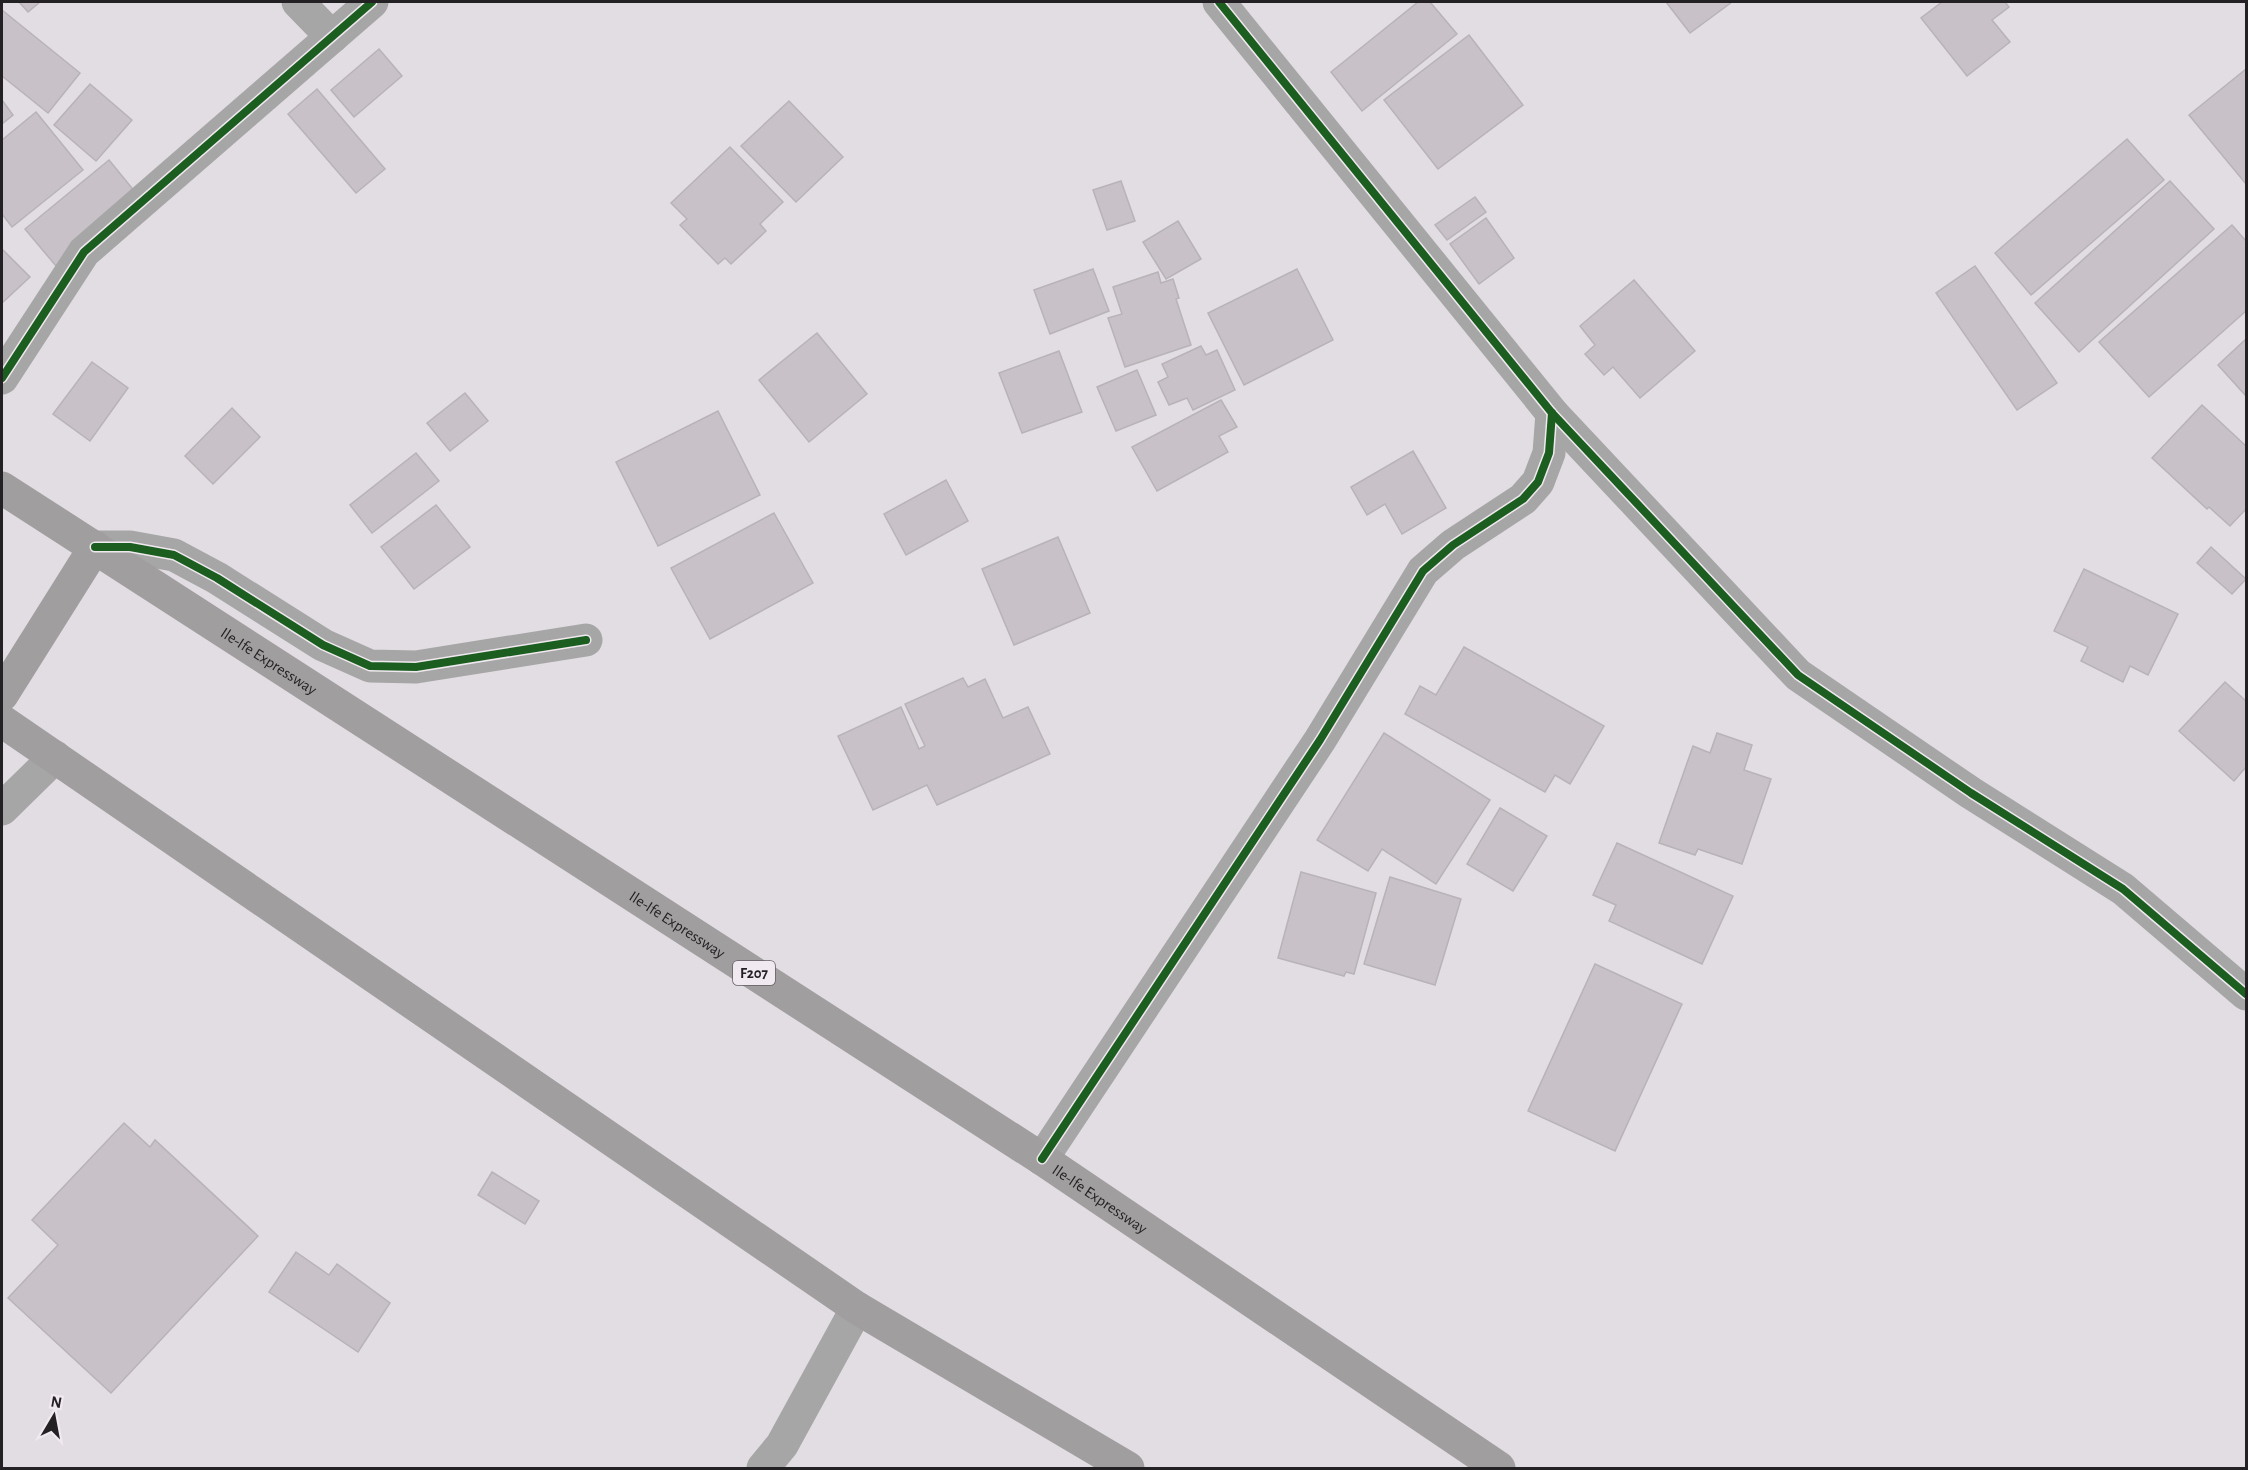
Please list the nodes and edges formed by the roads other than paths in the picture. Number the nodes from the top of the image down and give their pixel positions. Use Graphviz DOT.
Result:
graph roads {
  1 [pos="298,2"];
  2 [pos="372,2"];
  3 [pos="1219,2"];
  4 [pos="332,37"];
  5 [pos="2,378"];
  6 [pos="1552,413"];
  7 [pos="2,488"];
  8 [pos="95,547"];
  9 [pos="586,640"];
  10 [pos="2,695"];
  11 [pos="2,721"];
  12 [pos="55,757"];
  13 [pos="2,809"];
  14 [pos="2247,994"];
  15 [pos="1042,1159"];
  16 [pos="857,1308"];
  17 [pos="763,1468"];
  18 [pos="1128,1468"];
  19 [pos="1499,1468"];
  1 -- 4 [label="street"];
  2 -- 4 [label="street"];
  3 -- 6 [label="street"];
  4 -- 5 [label="street"];
  6 -- 14 [label="street"];
  6 -- 15 [label="street"];
  7 -- 8 [label="main road, Ile-Ife Expressway / F207"];
  8 -- 9 [label="street"];
  8 -- 10 [label="main road"];
  8 -- 15 [label="main road, Ile-Ife Expressway / F207"];
  11 -- 12 [label="main road"];
  12 -- 13 [label="street"];
  12 -- 16 [label="main road"];
  15 -- 19 [label="main road, Ile-Ife Expressway / F207"];
  16 -- 17 [label="street"];
  16 -- 18 [label="main road"];
}
